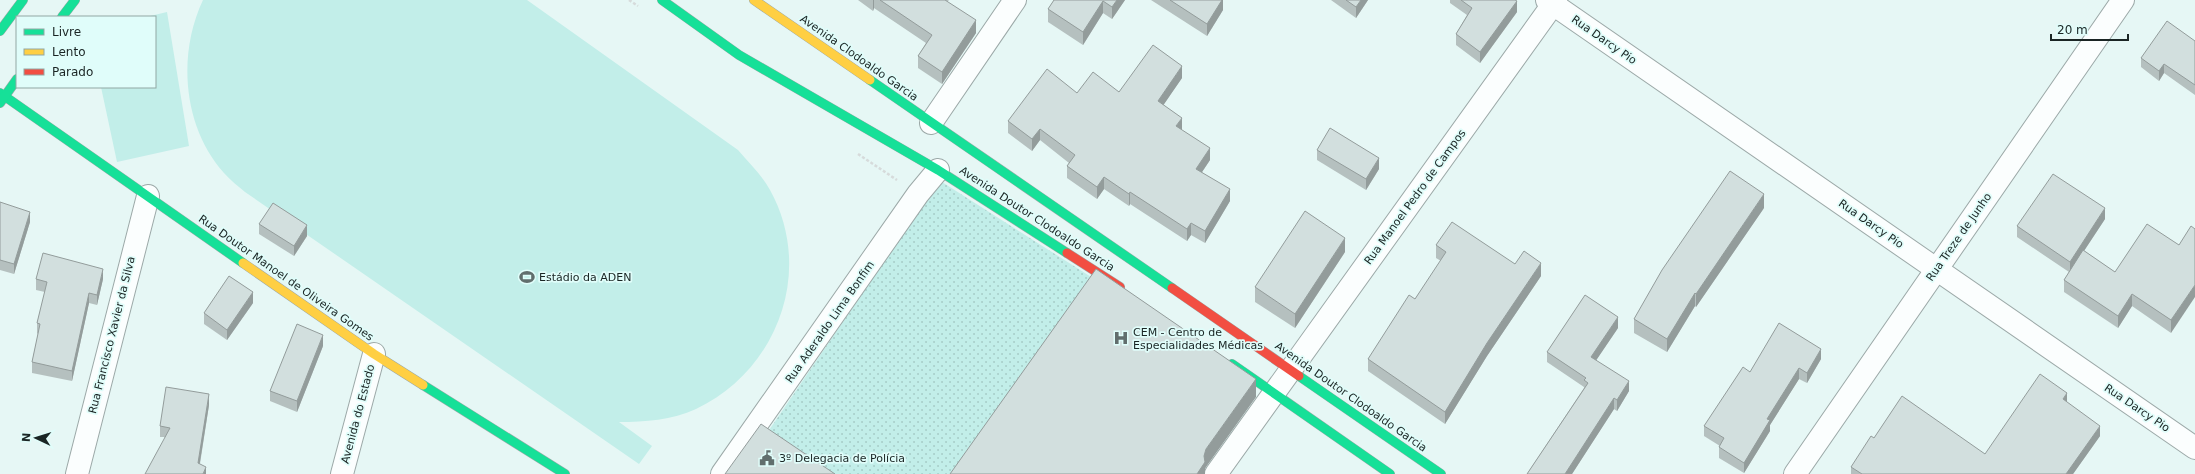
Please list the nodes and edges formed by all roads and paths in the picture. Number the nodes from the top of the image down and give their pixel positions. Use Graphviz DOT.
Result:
graph roads {
  1 [pos="23,0"];
  2 [pos="75,0"];
  3 [pos="662,0"];
  4 [pos="754,0"];
  5 [pos="1015,0"];
  6 [pos="2123,0"];
  7 [pos="1552,1"];
  8 [pos="63,16"];
  9 [pos="0,31"];
  10 [pos="16,80"];
  11 [pos="2,98"];
  12 [pos="931,122"];
  13 [pos="938,170"];
  14 [pos="148,196"];
  15 [pos="1936,270"];
  16 [pos="1131,295"];
  17 [pos="374,354"];
  18 [pos="1222,357"];
  19 [pos="1290,370"];
  20 [pos="1273,392"];
  21 [pos="2195,448"];
  22 [pos="77,474"];
  23 [pos="342,474"];
  24 [pos="565,474"];
  25 [pos="722,474"];
  26 [pos="1216,474"];
  27 [pos="1390,474"];
  28 [pos="1442,474"];
  29 [pos="1795,474"];
  1 -- 9 [label="main road"];
  2 -- 8 [label="main road"];
  3 -- 13 [label="main road, Avenida Doutor Clodoaldo Garcia"];
  4 -- 12 [label="main road, Avenida Clodoaldo Garcia"];
  5 -- 12 [label="street"];
  6 -- 15 [label="street, Rua Treze de Junho"];
  7 -- 15 [label="street, Rua Darcy Pio"];
  7 -- 19 [label="street, Rua Manoel Pedro de Campos"];
  10 -- 11 [label="main road"];
  11 -- 14 [label="main road, Rua Doutor Manoel de Oliveira Gomes"];
  12 -- 19 [label="main road, Avenida Doutor Clodoaldo Garcia"];
  13 -- 16 [label="main road, Avenida Doutor Clodoaldo Garcia"];
  13 -- 25 [label="street, Rua Aderaldo Lima Bonfim"];
  14 -- 17 [label="main road, Rua Doutor Manoel de Oliveira Gomes"];
  14 -- 22 [label="street, Rua Francisco Xavier da Silva"];
  15 -- 21 [label="street, Rua Darcy Pio"];
  15 -- 29 [label="street, Rua Treze de Junho"];
  17 -- 23 [label="street, Avenida do Estado"];
  17 -- 24 [label="main road, Rua Doutor Manoel de Oliveira Gomes"];
  18 -- 20 [label="main road"];
  19 -- 20 [label="street, Rua Manoel Pedro de Campos"];
  19 -- 28 [label="main road, Avenida Doutor Clodoaldo Garcia"];
  20 -- 26 [label="street, Rua Manoel Pedro de Campos"];
  20 -- 27 [label="main road"];
}
